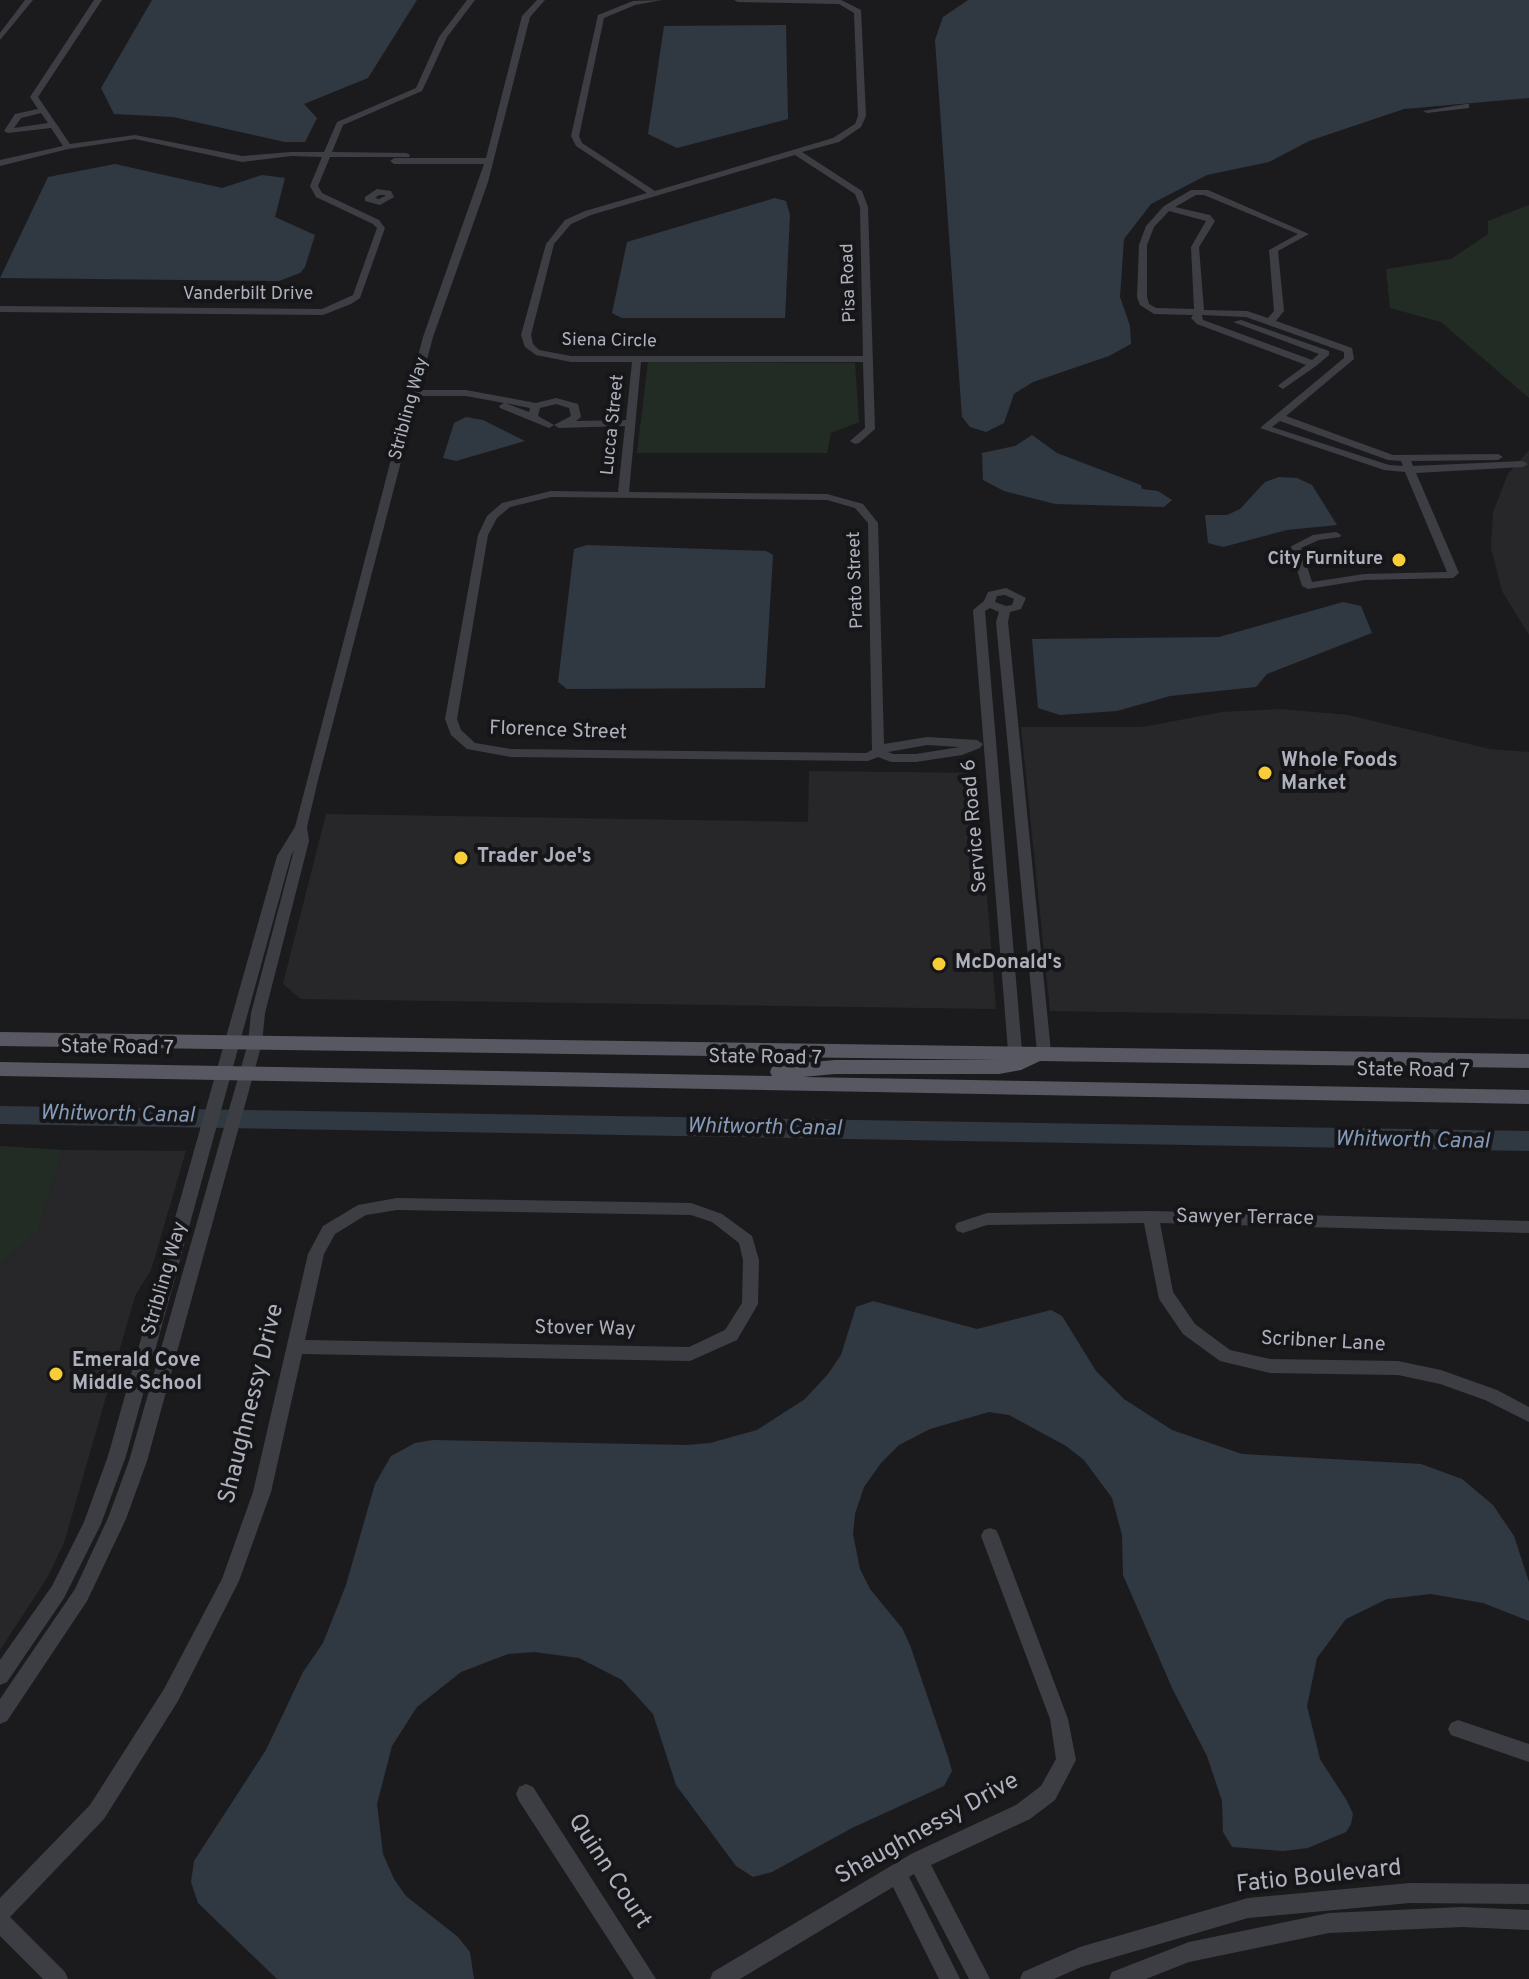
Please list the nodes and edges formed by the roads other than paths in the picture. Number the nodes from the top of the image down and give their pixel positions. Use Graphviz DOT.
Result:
graph roads {
  1 [pos="29,0"];
  2 [pos="98,0"];
  3 [pos="471,0"];
  4 [pos="541,0"];
  5 [pos="658,0"];
  6 [pos="738,0"];
  7 [pos="0,38"];
  8 [pos="1466,106"];
  9 [pos="43,110"];
  10 [pos="1427,111"];
  11 [pos="54,125"];
  12 [pos="68,147"];
  13 [pos="796,152"];
  14 [pos="405,155"];
  15 [pos="326,156"];
  16 [pos="489,158"];
  17 [pos="0,163"];
  18 [pos="654,194"];
  19 [pos="370,201"];
  20 [pos="1167,208"];
  21 [pos="350,209"];
  22 [pos="0,309"];
  23 [pos="1199,311"];
  24 [pos="1271,321"];
  25 [pos="1219,330"];
  26 [pos="637,358"];
  27 [pos="868,359"];
  28 [pos="1313,364"];
  29 [pos="1283,386"];
  30 [pos="413,396"];
  31 [pos="536,406"];
  32 [pos="532,417"];
  33 [pos="1279,417"];
  34 [pos="564,421"];
  35 [pos="629,423"];
  36 [pos="1315,430"];
  37 [pos="855,441"];
  38 [pos="1302,441"];
  39 [pos="1343,441"];
  40 [pos="1331,451"];
  41 [pos="1406,465"];
  42 [pos="1526,465"];
  43 [pos="623,494"];
  44 [pos="1336,535"];
  45 [pos="989,603"];
  46 [pos="1005,610"];
  47 [pos="983,744"];
  48 [pos="878,752"];
  49 [pos="301,827"];
  50 [pos="0,1039"];
  51 [pos="234,1043"];
  52 [pos="255,1043"];
  53 [pos="1015,1051"];
  54 [pos="1044,1052"];
  55 [pos="1529,1061"];
  56 [pos="0,1069"];
  57 [pos="225,1073"];
  58 [pos="247,1074"];
  59 [pos="708,1081"];
  60 [pos="1529,1097"];
  61 [pos="1151,1217"];
  62 [pos="717,1218"];
  63 [pos="963,1227"];
  64 [pos="1529,1227"];
  65 [pos="296,1347"];
  66 [pos="1529,1415"];
  67 [pos="990,1536"];
  68 [pos="0,1676"];
  69 [pos="0,1715"];
  70 [pos="1458,1729"];
  71 [pos="1529,1753"];
  72 [pos="526,1794"];
  73 [pos="918,1861"];
  74 [pos="897,1874"];
  75 [pos="1529,1894"];
  76 [pos="0,1913"];
  77 [pos="1529,1920"];
  78 [pos="0,1922"];
  79 [pos="58,1979"];
  80 [pos="646,1979"];
  81 [pos="720,1979"];
  82 [pos="950,1979"];
  83 [pos="980,1979"];
  84 [pos="1030,1979"];
  85 [pos="1119,1979"];
  1 -- 7 [label="street"];
  2 -- 9 [label="street"];
  3 -- 15 [label="street"];
  4 -- 16 [label="street, Stribling Way"];
  5 -- 18 [label="street"];
  6 -- 13 [label="street, Siena Circle"];
  8 -- 10 [label="street"];
  9 -- 11 [label="street"];
  9 -- 11 [label="street"];
  11 -- 12 [label="street"];
  12 -- 15 [label="street"];
  12 -- 17 [label="street"];
  13 -- 18 [label="street, Siena Circle"];
  13 -- 27 [label="street, Pisa Road"];
  14 -- 15 [label="street"];
  14 -- 15 [label="street"];
  14 -- 16 [label="street"];
  14 -- 16 [label="street"];
  15 -- 21 [label="street, Vanderbilt Drive"];
  16 -- 30 [label="street, Stribling Way"];
  18 -- 26 [label="street, Siena Circle"];
  19 -- 21 [label="street"];
  20 -- 23 [label="street"];
  20 -- 23 [label="street"];
  20 -- 24 [label="street"];
  21 -- 22 [label="street, Vanderbilt Drive"];
  23 -- 24 [label="street"];
  23 -- 25 [label="street"];
  24 -- 33 [label="street"];
  25 -- 28 [label="street"];
  25 -- 28 [label="street"];
  26 -- 27 [label="street, Siena Circle"];
  26 -- 35 [label="street, Lucca Street"];
  27 -- 37 [label="street, Pisa Road"];
  28 -- 29 [label="street"];
  30 -- 31 [label="street"];
  30 -- 32 [label="street"];
  30 -- 49 [label="street, Stribling Way"];
  31 -- 32 [label="street"];
  31 -- 34 [label="street"];
  32 -- 34 [label="street"];
  33 -- 36 [label="street"];
  33 -- 38 [label="street"];
  34 -- 35 [label="street"];
  34 -- 35 [label="street"];
  35 -- 43 [label="street, Lucca Street"];
  36 -- 38 [label="street"];
  36 -- 39 [label="street"];
  38 -- 40 [label="street"];
  39 -- 40 [label="street"];
  39 -- 41 [label="street"];
  40 -- 41 [label="street"];
  41 -- 42 [label="street"];
  41 -- 44 [label="street"];
  43 -- 48 [label="street, Prato Street"];
  43 -- 48 [label="street, Florence Street"];
  45 -- 46 [label="street"];
  45 -- 46 [label="street"];
  45 -- 47 [label="street, Service Road 6"];
  46 -- 54 [label="street"];
  47 -- 48 [label="street, Florence Street"];
  47 -- 53 [label="street, Service Road 6"];
  49 -- 51 [label="street, Stribling Way"];
  49 -- 52 [label="street, Stribling Way"];
  50 -- 51 [label="main road, State Road 7"];
  51 -- 52 [label="main road, State Road 7"];
  51 -- 57 [label="street, Stribling Way"];
  52 -- 53 [label="main road, State Road 7"];
  52 -- 58 [label="street, Stribling Way"];
  53 -- 54 [label="main road, State Road 7"];
  54 -- 55 [label="main road, State Road 7"];
  54 -- 59 [label="main road"];
  56 -- 57 [label="main road, State Road 7"];
  57 -- 58 [label="main road, State Road 7"];
  57 -- 68 [label="street, Stribling Way"];
  58 -- 59 [label="main road, State Road 7"];
  58 -- 69 [label="street, Stribling Way"];
  59 -- 60 [label="main road, State Road 7"];
  61 -- 63 [label="street, Sawyer Terrace"];
  61 -- 64 [label="street, Sawyer Terrace"];
  61 -- 66 [label="street, Scribner Lane"];
  62 -- 65 [label="street, Shaughnessy Drive"];
  62 -- 65 [label="street, Stover Way"];
  65 -- 76 [label="street, Shaughnessy Drive"];
  67 -- 73 [label="street, Shaughnessy Drive"];
  70 -- 71 [label="street"];
  72 -- 80 [label="street, Quinn Court"];
  73 -- 74 [label="street, Shaughnessy Drive"];
  73 -- 83 [label="street"];
  74 -- 81 [label="street, Shaughnessy Drive"];
  74 -- 82 [label="street"];
  75 -- 84 [label="street, Fatio Boulevard"];
  77 -- 85 [label="street"];
  78 -- 79 [label="street"];
}
